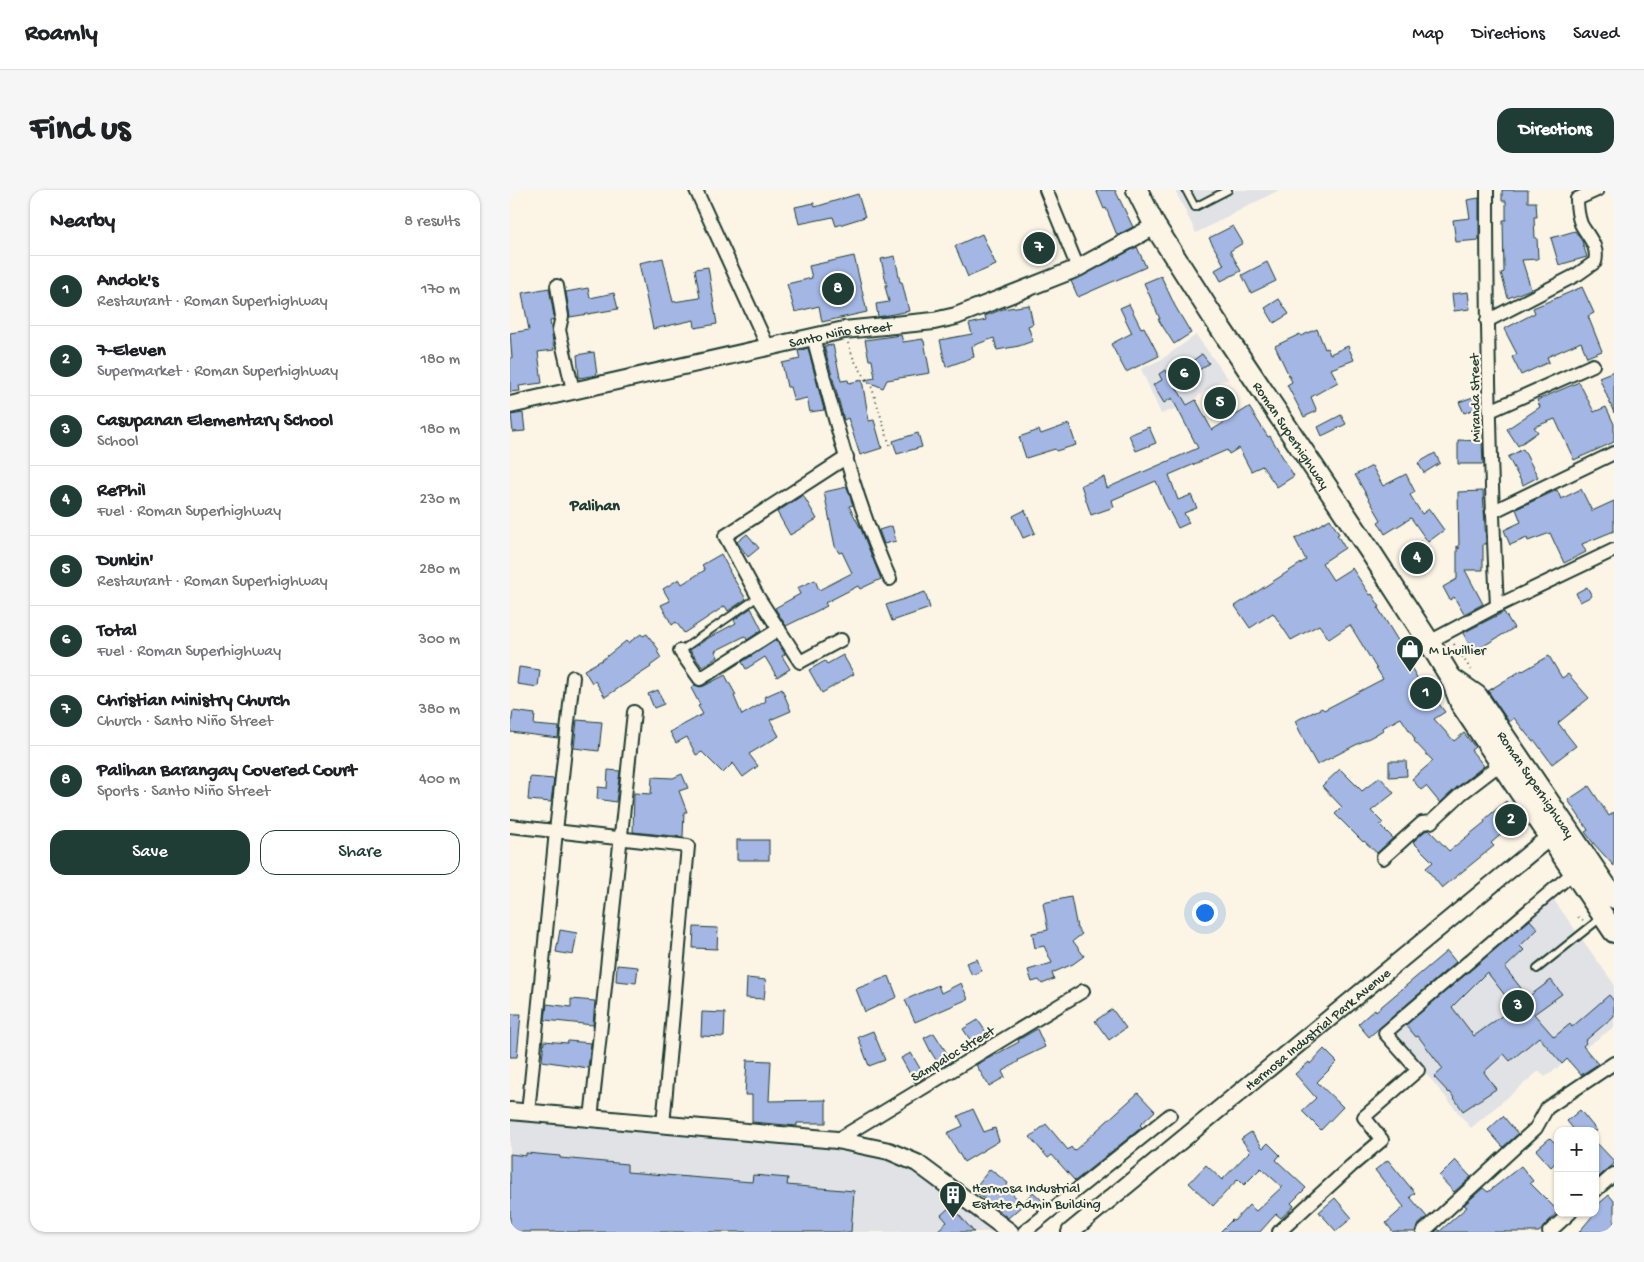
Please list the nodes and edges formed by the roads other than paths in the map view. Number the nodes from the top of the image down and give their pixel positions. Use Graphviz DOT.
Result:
graph roads {
  1 [pos="696,190"];
  2 [pos="1046,190"];
  3 [pos="1137,190"];
  4 [pos="1186,190"];
  5 [pos="1228,190"];
  6 [pos="1487,190"];
  7 [pos="1597,190"];
  8 [pos="1155,226"];
  9 [pos="1078,268"];
  10 [pos="557,286"];
  11 [pos="1487,321"];
  12 [pos="813,337"];
  13 [pos="768,347"];
  14 [pos="1593,365"];
  15 [pos="573,390"];
  16 [pos="510,405"];
  17 [pos="1490,411"];
  18 [pos="1614,453"];
  19 [pos="847,457"];
  20 [pos="1492,512"];
  21 [pos="1614,550"];
  22 [pos="890,579"];
  23 [pos="758,598"];
  24 [pos="1496,606"];
  25 [pos="779,629"];
  26 [pos="841,640"];
  27 [pos="1429,642"];
  28 [pos="680,651"];
  29 [pos="574,677"];
  30 [pos="1451,678"];
  31 [pos="634,712"];
  32 [pos="1500,764"];
  33 [pos="510,826"];
  34 [pos="556,831"];
  35 [pos="1557,831"];
  36 [pos="621,838"];
  37 [pos="1383,858"];
  38 [pos="1574,872"];
  39 [pos="1614,898"];
  40 [pos="1609,924"];
  41 [pos="1537,969"];
  42 [pos="1083,991"];
  43 [pos="1614,1063"];
  44 [pos="510,1111"];
  45 [pos="528,1113"];
  46 [pos="1170,1115"];
  47 [pos="591,1118"];
  48 [pos="663,1125"];
  49 [pos="836,1140"];
  50 [pos="1614,1174"];
  51 [pos="1599,1187"];
  52 [pos="1566,1217"];
  53 [pos="1010,1232"];
  54 [pos="1024,1232"];
  55 [pos="1070,1232"];
  56 [pos="1279,1232"];
  57 [pos="1423,1232"];
  58 [pos="1549,1232"];
  1 -- 13 [label="street"];
  2 -- 9 [label="street"];
  3 -- 8 [label="main road, Roman Superhighway"];
  4 -- 5 [label="lane"];
  6 -- 11 [label="street, Miranda Street"];
  7 -- 11 [label="street"];
  8 -- 9 [label="street, Santo Niño Street"];
  8 -- 27 [label="main road, Roman Superhighway"];
  9 -- 12 [label="street, Santo Niño Street"];
  10 -- 15 [label="street"];
  11 -- 17 [label="street, Miranda Street"];
  12 -- 13 [label="street, Santo Niño Street"];
  12 -- 19 [label="street"];
  13 -- 15 [label="street, Santo Niño Street"];
  14 -- 17 [label="street"];
  15 -- 16 [label="street, Santo Niño Street"];
  17 -- 20 [label="street, Miranda Street"];
  18 -- 20 [label="street"];
  19 -- 22 [label="street"];
  19 -- 23 [label="street"];
  20 -- 24 [label="street, Miranda Street"];
  21 -- 24 [label="street"];
  23 -- 25 [label="street"];
  23 -- 28 [label="lane"];
  24 -- 27 [label="street"];
  25 -- 26 [label="street"];
  25 -- 28 [label="street"];
  27 -- 30 [label="main road, Roman Superhighway"];
  29 -- 34 [label="street"];
  30 -- 32 [label="main road, Roman Superhighway"];
  30 -- 35 [label="main road, Roman Superhighway"];
  31 -- 36 [label="street"];
  32 -- 35 [label="main road, Roman Superhighway"];
  32 -- 37 [label="street"];
  33 -- 34 [label="street"];
  34 -- 36 [label="street"];
  34 -- 45 [label="street"];
  35 -- 38 [label="main road, Roman Superhighway"];
  35 -- 39 [label="main road, Roman Superhighway"];
  35 -- 55 [label="street, Hermosa Industrial Park Avenue"];
  36 -- 47 [label="street"];
  36 -- 48 [label="street"];
  38 -- 40 [label="main road, Roman Superhighway"];
  38 -- 56 [label="street"];
  40 -- 41 [label="lane"];
  42 -- 49 [label="street, Sampaloc Street"];
  43 -- 57 [label="street"];
  44 -- 45 [label="street"];
  45 -- 47 [label="street"];
  46 -- 54 [label="street"];
  47 -- 48 [label="street"];
  48 -- 49 [label="street"];
  49 -- 53 [label="street"];
  50 -- 51 [label="street"];
  52 -- 58 [label="street"];
}
